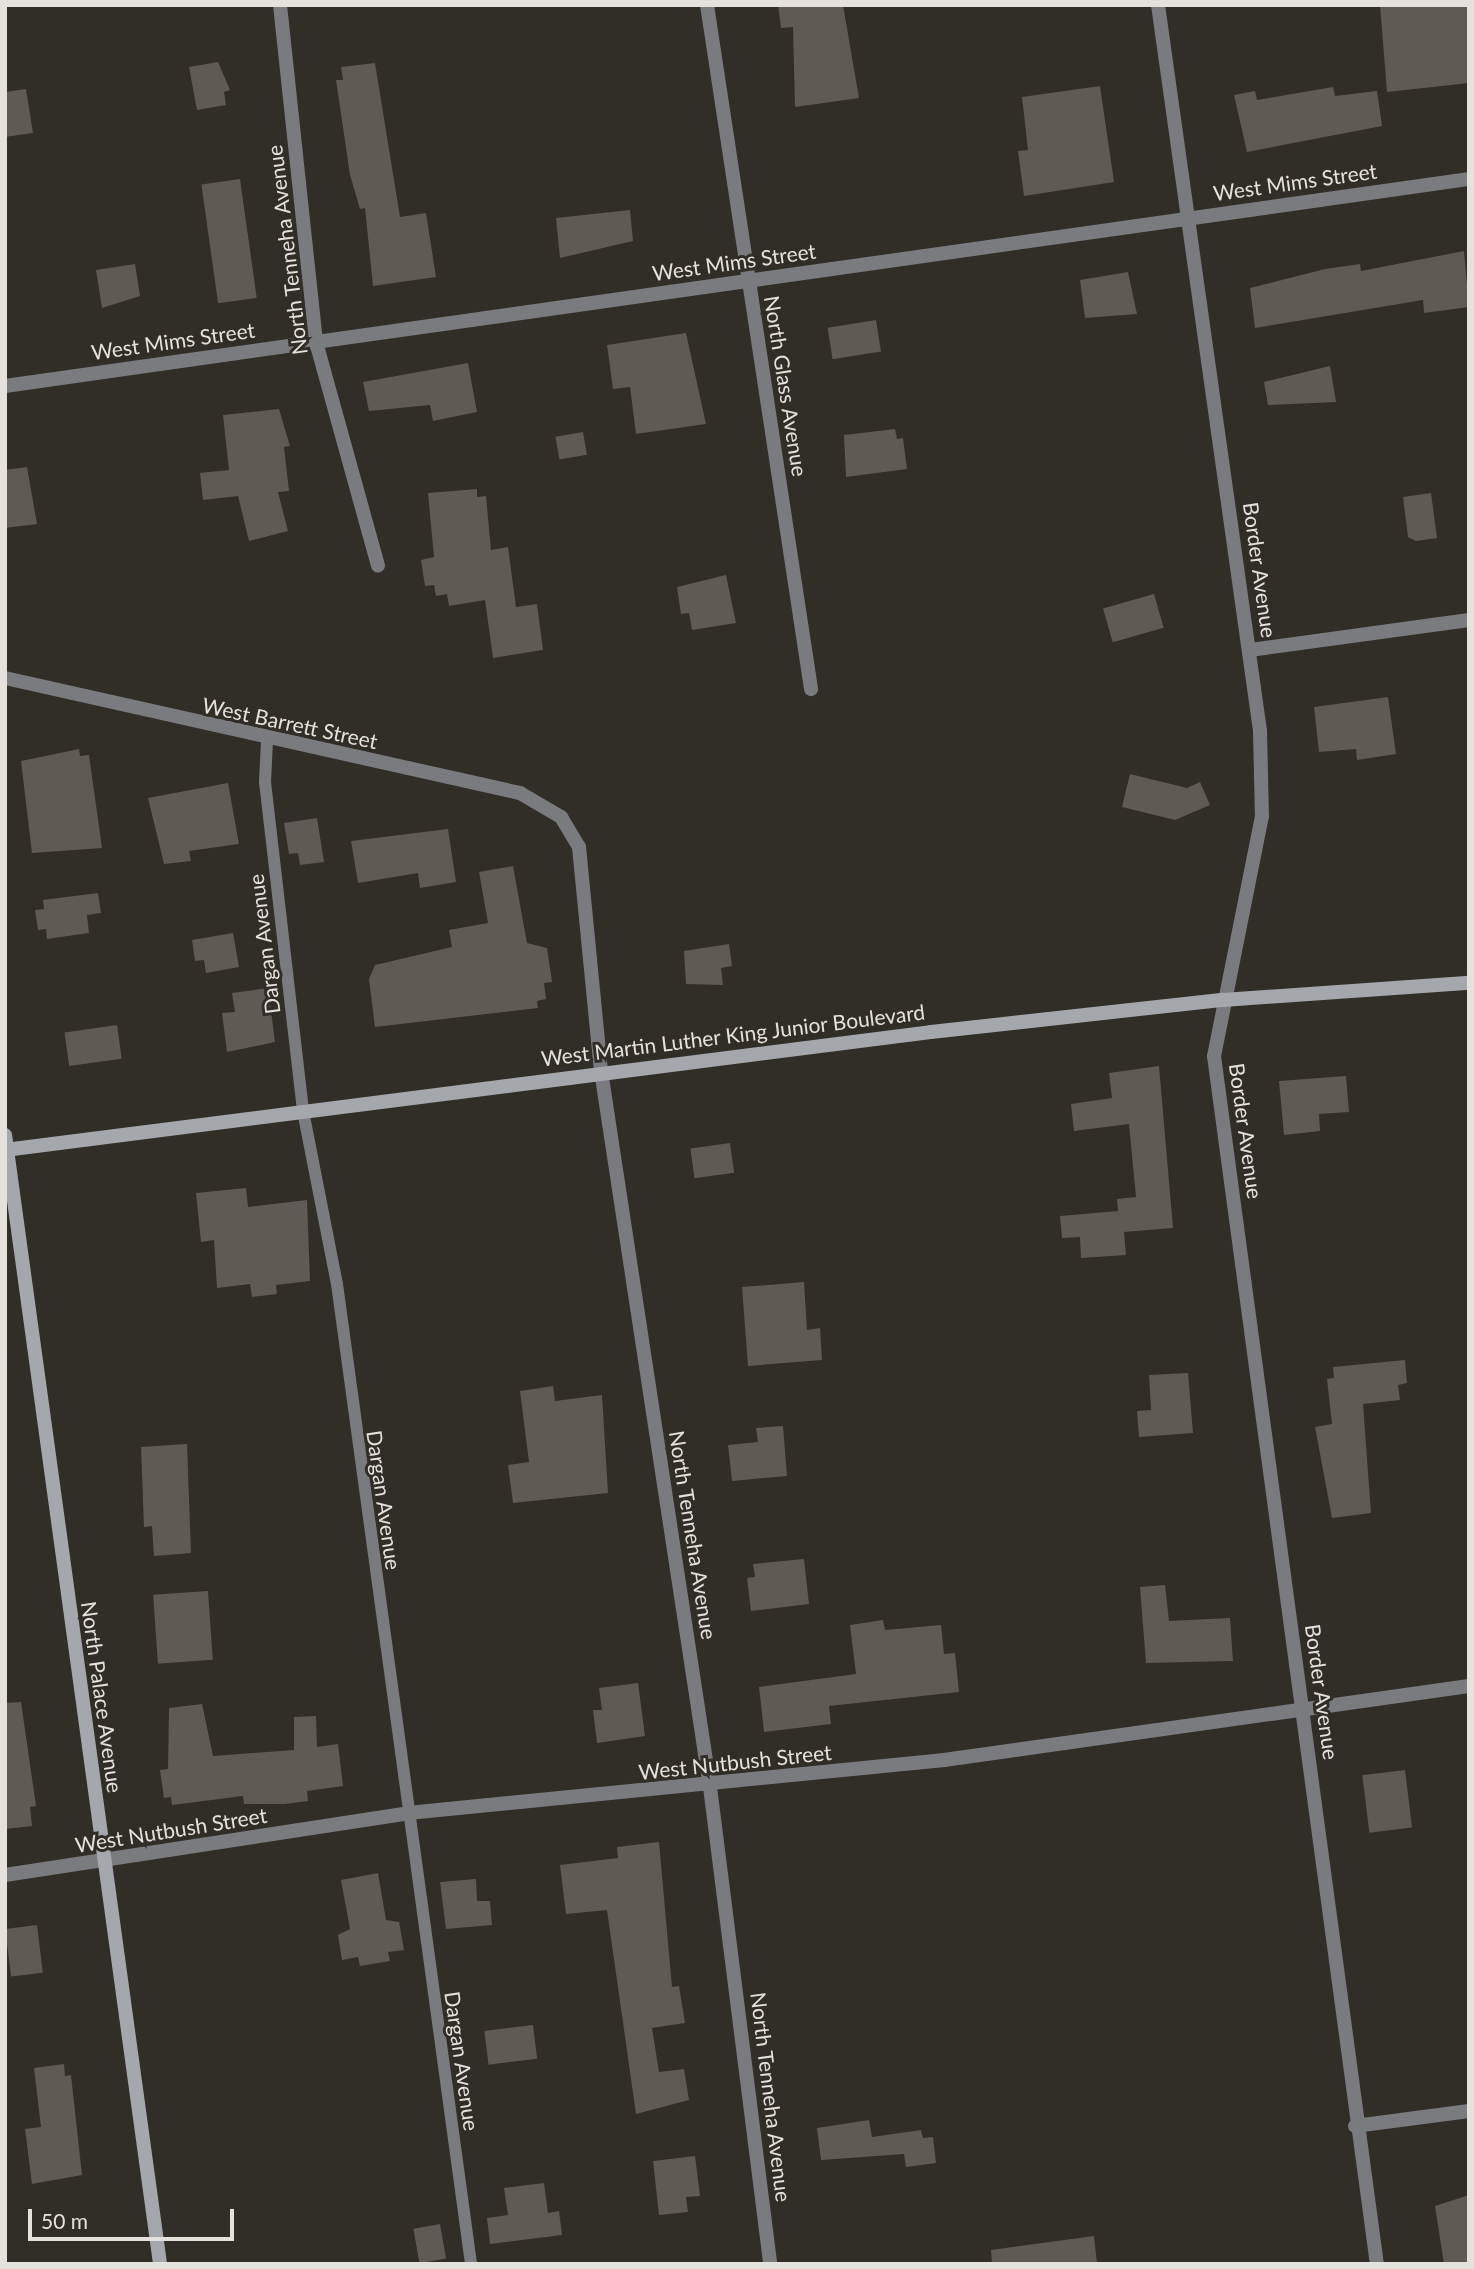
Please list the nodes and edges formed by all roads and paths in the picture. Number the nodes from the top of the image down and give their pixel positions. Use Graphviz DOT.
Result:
graph roads {
  1 [pos="280,5"];
  2 [pos="707,5"];
  3 [pos="1158,5"];
  4 [pos="1469,179"];
  5 [pos="1188,219"];
  6 [pos="748,281"];
  7 [pos="316,342"];
  8 [pos="5,386"];
  9 [pos="378,566"];
  10 [pos="1469,620"];
  11 [pos="1250,650"];
  12 [pos="5,678"];
  13 [pos="811,689"];
  14 [pos="268,741"];
  15 [pos="561,817"];
  16 [pos="1469,983"];
  17 [pos="1223,1000"];
  18 [pos="601,1071"];
  19 [pos="303,1111"];
  20 [pos="5,1135"];
  21 [pos="6,1150"];
  22 [pos="1469,1686"];
  23 [pos="1304,1711"];
  24 [pos="710,1787"];
  25 [pos="408,1813"];
  26 [pos="104,1863"];
  27 [pos="5,1875"];
  28 [pos="1469,2111"];
  29 [pos="1355,2126"];
  30 [pos="160,2264"];
  31 [pos="471,2264"];
  32 [pos="771,2264"];
  33 [pos="1377,2264"];
  1 -- 7 [label="street, North Tenneha Avenue"];
  2 -- 6 [label="street, North Glass Avenue"];
  3 -- 5 [label="street, Border Avenue"];
  4 -- 5 [label="street, West Mims Street"];
  5 -- 6 [label="street, West Mims Street"];
  5 -- 11 [label="street, Border Avenue"];
  6 -- 7 [label="street, West Mims Street"];
  6 -- 13 [label="street, North Glass Avenue"];
  7 -- 8 [label="street, West Mims Street"];
  7 -- 9 [label="street, North Tenneha Avenue"];
  10 -- 11 [label="street"];
  11 -- 17 [label="street, Border Avenue"];
  12 -- 14 [label="street, West Barrett Street"];
  14 -- 15 [label="street, West Barrett Street"];
  14 -- 19 [label="lane, Dargan Avenue"];
  15 -- 18 [label="street, North Tenneha Avenue"];
  16 -- 17 [label="main road, West Martin Luther King Junior Boulevard"];
  17 -- 18 [label="main road, West Martin Luther King Junior Boulevard"];
  17 -- 23 [label="street, Border Avenue"];
  18 -- 19 [label="main road, West Martin Luther King Junior Boulevard"];
  18 -- 24 [label="street, North Tenneha Avenue"];
  19 -- 21 [label="main road, West Martin Luther King Junior Boulevard"];
  19 -- 25 [label="lane, Dargan Avenue"];
  20 -- 21 [label="main road, North Palace Avenue"];
  21 -- 26 [label="main road, North Palace Avenue"];
  22 -- 23 [label="street, West Nutbush Street"];
  23 -- 24 [label="street, West Nutbush Street"];
  23 -- 29 [label="street, Border Avenue"];
  24 -- 25 [label="street, West Nutbush Street"];
  24 -- 32 [label="street, North Tenneha Avenue"];
  25 -- 26 [label="street, West Nutbush Street"];
  25 -- 31 [label="lane, Dargan Avenue"];
  26 -- 27 [label="street, West Nutbush Street"];
  26 -- 30 [label="main road, North Palace Avenue"];
  28 -- 29 [label="street"];
  29 -- 33 [label="street, Border Avenue"];
}
